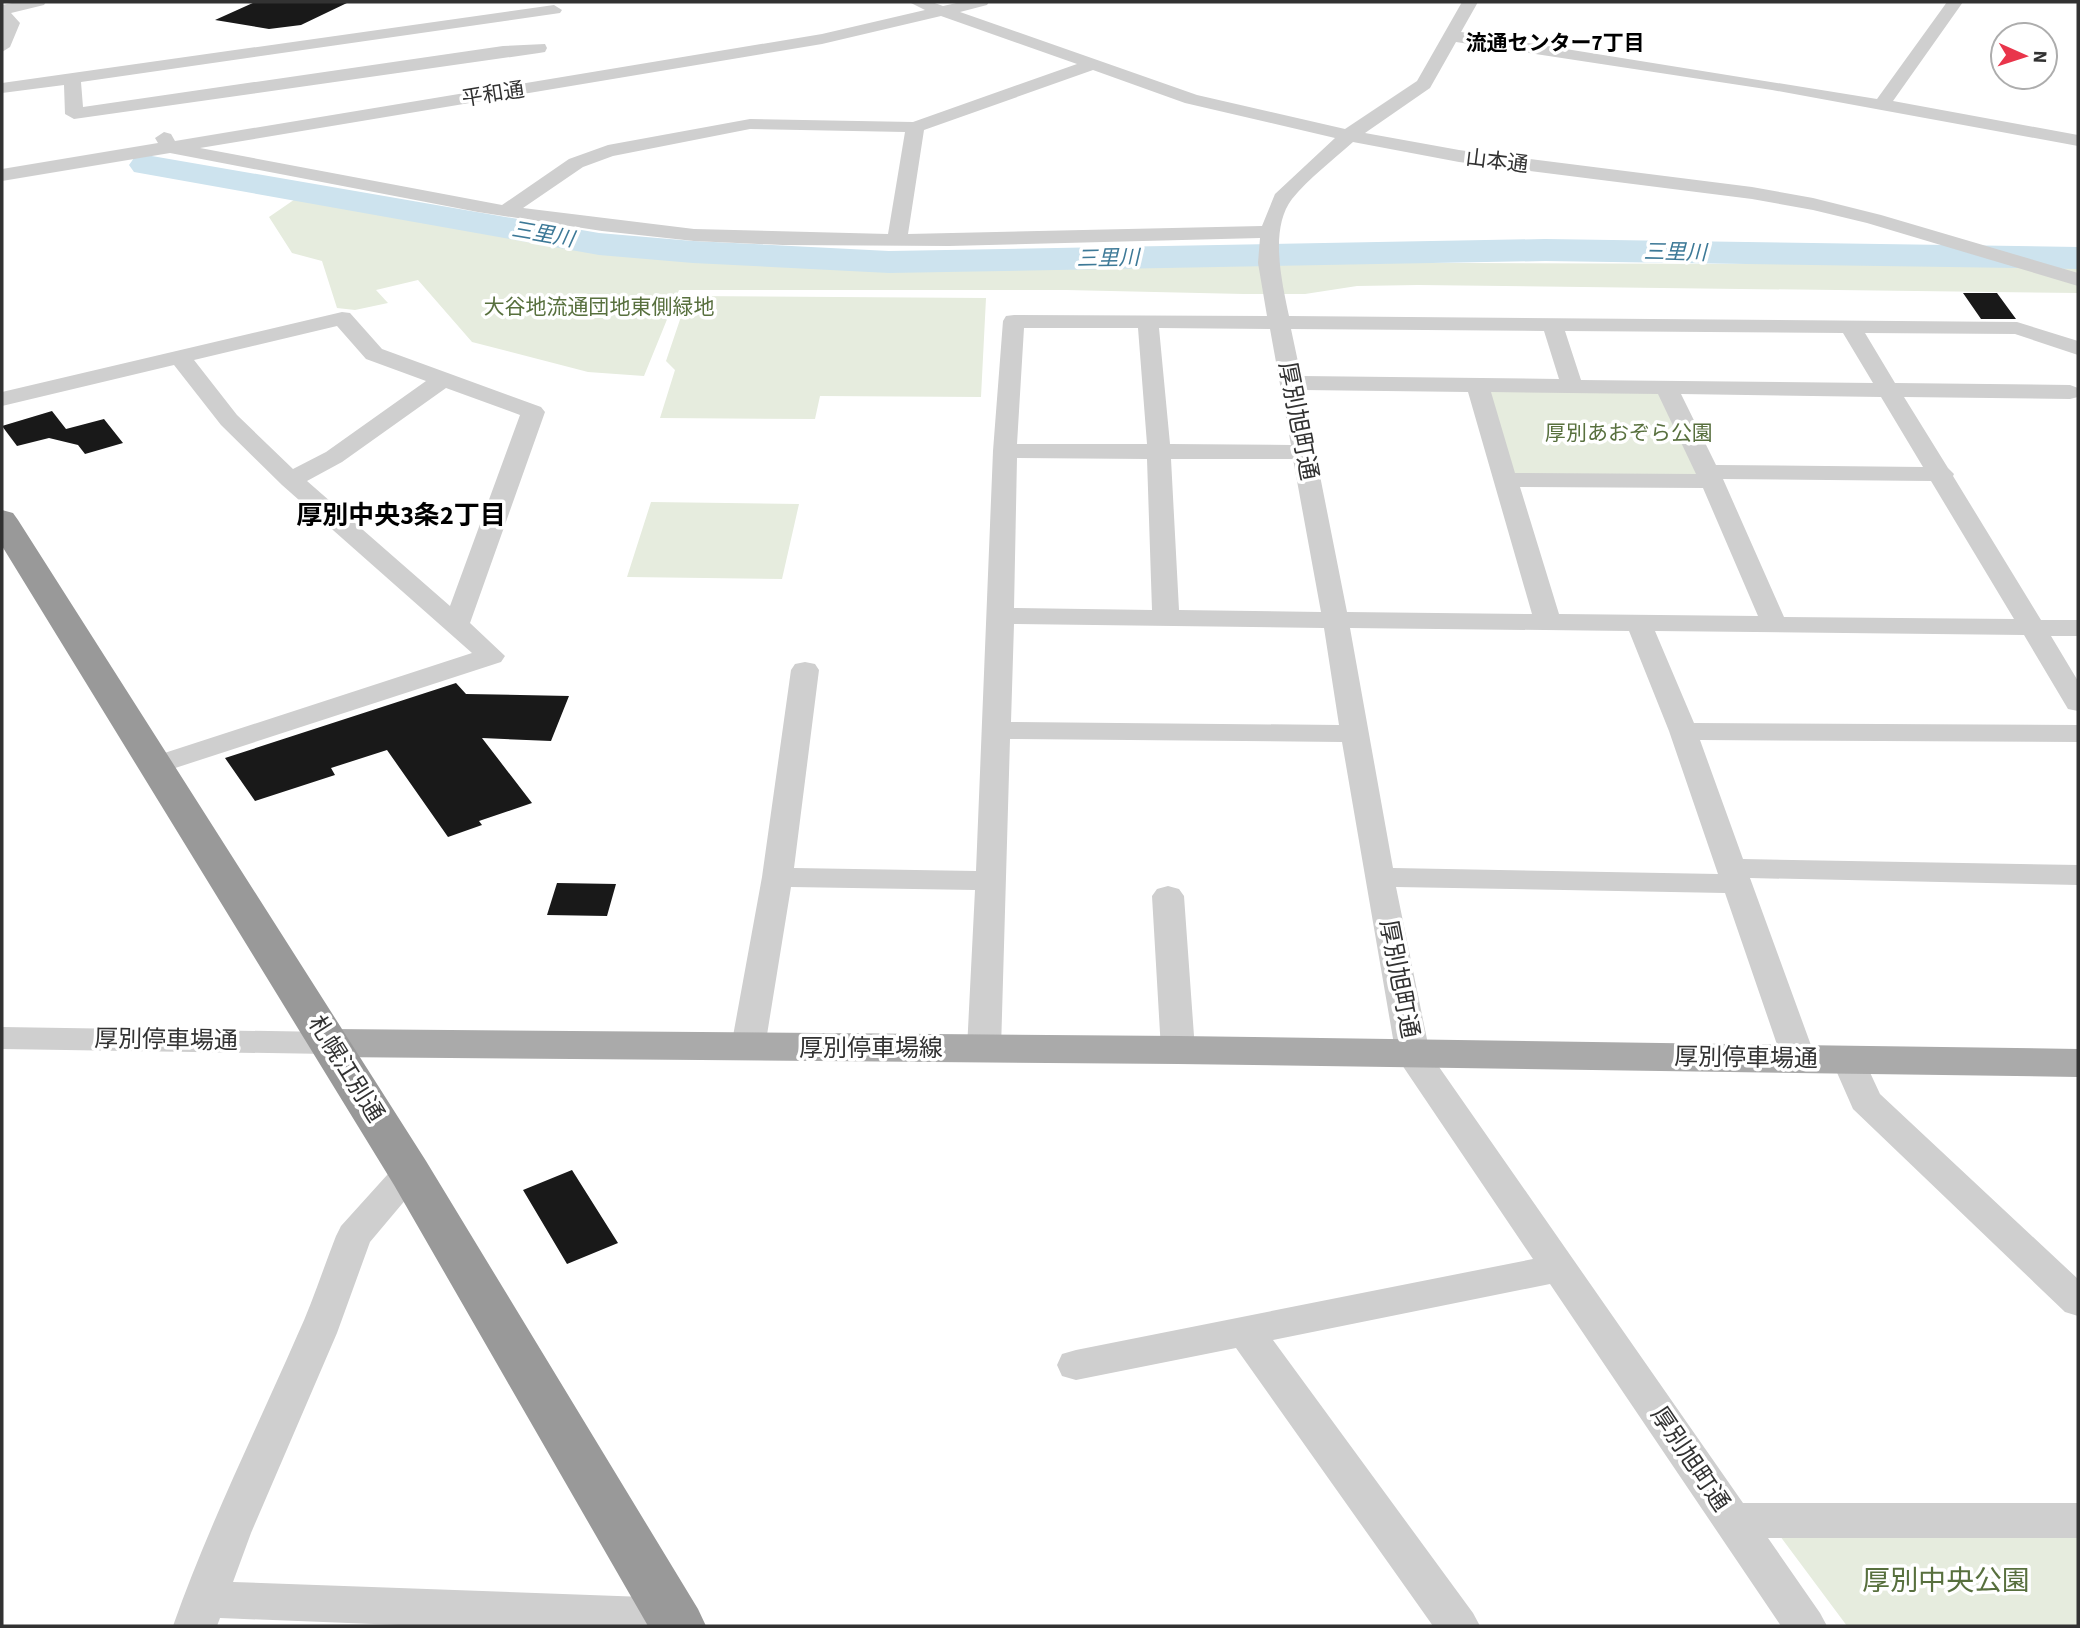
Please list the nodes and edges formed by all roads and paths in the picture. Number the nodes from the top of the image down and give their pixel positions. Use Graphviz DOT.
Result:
graph roads {
  1 [pos="38,2"];
  2 [pos="981,2"];
  3 [pos="1470,2"];
  4 [pos="1955,2"];
  5 [pos="930,5"];
  6 [pos="2,12"];
  7 [pos="549,24"];
  8 [pos="1452,36"];
  9 [pos="2,47"];
  10 [pos="278,49"];
  11 [pos="1091,65"];
  12 [pos="72,79"];
  13 [pos="544,80"];
  14 [pos="292,81"];
  15 [pos="2,88"];
  16 [pos="1881,106"];
  17 [pos="915,127"];
  18 [pos="1348,136"];
  19 [pos="2078,141"];
  20 [pos="167,143"];
  21 [pos="2,166"];
  22 [pos="2,175"];
  23 [pos="507,210"];
  24 [pos="897,240"];
  25 [pos="1269,247"];
  26 [pos="2078,280"];
  27 [pos="1147,322"];
  28 [pos="1279,323"];
  29 [pos="1552,324"];
  30 [pos="1850,327"];
  31 [pos="2078,348"];
  32 [pos="179,356"];
  33 [pos="442,380"];
  34 [pos="1292,383"];
  35 [pos="1477,384"];
  36 [pos="1572,385"];
  37 [pos="1665,387"];
  38 [pos="1889,390"];
  39 [pos="2076,393"];
  40 [pos="2,399"];
  41 [pos="1004,451"];
  42 [pos="1158,452"];
  43 [pos="1304,452"];
  44 [pos="1942,474"];
  45 [pos="1709,477"];
  46 [pos="291,480"];
  47 [pos="1507,480"];
  48 [pos="2,520"];
  49 [pos="1001,616"];
  50 [pos="1166,620"];
  51 [pos="1336,621"];
  52 [pos="1548,623"];
  53 [pos="1639,624"];
  54 [pos="456,625"];
  55 [pos="1776,626"];
  56 [pos="2033,628"];
  57 [pos="2078,628"];
  58 [pos="806,670"];
  59 [pos="2078,703"];
  60 [pos="995,730"];
  61 [pos="1683,731"];
  62 [pos="2078,733"];
  63 [pos="1354,734"];
  64 [pos="156,765"];
  65 [pos="2078,875"];
  66 [pos="1735,876"];
  67 [pos="777,877"];
  68 [pos="1379,877"];
  69 [pos="990,881"];
  70 [pos="1168,897"];
  71 [pos="2,1038"];
  72 [pos="330,1043"];
  73 [pos="748,1047"];
  74 [pos="984,1049"];
  75 [pos="1178,1051"];
  76 [pos="1413,1056"];
  77 [pos="1799,1059"];
  78 [pos="1848,1059"];
  79 [pos="2078,1063"];
  80 [pos="410,1173"];
  81 [pos="1559,1268"];
  82 [pos="2078,1302"];
  83 [pos="1245,1331"];
  84 [pos="1076,1365"];
  85 [pos="1732,1520"];
  86 [pos="2078,1521"];
  87 [pos="199,1613"];
  88 [pos="675,1622"];
  89 [pos="1458,1626"];
  90 [pos="1805,1626"];
  1 -- 6 [label="street"];
  2 -- 5 [label="street, 平和通"];
  3 -- 8 [label="street, 厚別旭町通"];
  4 -- 16 [label="street"];
  5 -- 11 [label="street, 山本通"];
  5 -- 13 [label="street, 平和通"];
  6 -- 9 [label="street"];
  7 -- 10 [label="street"];
  7 -- 13 [label="street"];
  7 -- 14 [label="street"];
  8 -- 16 [label="street"];
  8 -- 18 [label="street, 厚別旭町通"];
  10 -- 12 [label="street"];
  10 -- 14 [label="street"];
  11 -- 17 [label="street"];
  11 -- 18 [label="street, 山本通"];
  12 -- 14 [label="street"];
  12 -- 15 [label="street"];
  13 -- 20 [label="street, 平和通"];
  16 -- 19 [label="street"];
  17 -- 23 [label="street"];
  17 -- 24 [label="street"];
  18 -- 25 [label="street, 厚別旭町通"];
  18 -- 26 [label="street, 山本通"];
  20 -- 21 [label="street, 平和通"];
  20 -- 22 [label="street, 平和通"];
  20 -- 23 [label="street"];
  23 -- 24 [label="street"];
  24 -- 25 [label="street"];
  25 -- 28 [label="street, 厚別旭町通"];
  27 -- 28 [label="street"];
  27 -- 41 [label="street"];
  27 -- 42 [label="street"];
  28 -- 29 [label="street"];
  28 -- 34 [label="street, 厚別旭町通"];
  29 -- 30 [label="street"];
  29 -- 36 [label="street"];
  30 -- 31 [label="street"];
  30 -- 38 [label="street"];
  32 -- 33 [label="street"];
  32 -- 40 [label="street"];
  32 -- 46 [label="street"];
  33 -- 46 [label="street"];
  33 -- 54 [label="street"];
  34 -- 35 [label="street"];
  34 -- 43 [label="street, 厚別旭町通"];
  35 -- 36 [label="street"];
  35 -- 47 [label="street"];
  36 -- 37 [label="street"];
  37 -- 38 [label="street"];
  37 -- 45 [label="street"];
  38 -- 39 [label="street"];
  38 -- 44 [label="street"];
  41 -- 42 [label="street"];
  41 -- 49 [label="street"];
  42 -- 43 [label="street"];
  42 -- 50 [label="street"];
  43 -- 51 [label="street, 厚別旭町通"];
  44 -- 45 [label="street"];
  44 -- 56 [label="street"];
  45 -- 47 [label="street"];
  45 -- 55 [label="street"];
  46 -- 54 [label="street"];
  47 -- 52 [label="street"];
  48 -- 64 [label="highway, 札幌江別通"];
  49 -- 50 [label="street"];
  49 -- 60 [label="street"];
  50 -- 51 [label="street"];
  51 -- 52 [label="street"];
  51 -- 63 [label="street, 厚別旭町通"];
  52 -- 53 [label="street"];
  53 -- 55 [label="street"];
  53 -- 61 [label="street"];
  54 -- 64 [label="street"];
  55 -- 56 [label="street"];
  56 -- 57 [label="street"];
  56 -- 59 [label="street"];
  58 -- 67 [label="street"];
  60 -- 63 [label="street"];
  60 -- 69 [label="street"];
  61 -- 62 [label="street"];
  61 -- 66 [label="street"];
  63 -- 68 [label="street, 厚別旭町通"];
  64 -- 72 [label="highway, 札幌江別通"];
  65 -- 66 [label="street"];
  66 -- 68 [label="street"];
  66 -- 77 [label="street"];
  67 -- 69 [label="street"];
  67 -- 73 [label="street"];
  68 -- 76 [label="street, 厚別旭町通"];
  69 -- 74 [label="street"];
  70 -- 75 [label="street"];
  71 -- 72 [label="street, 厚別停車場通"];
  72 -- 73 [label="main road, 厚別停車場線"];
  72 -- 80 [label="highway, 札幌江別通"];
  73 -- 74 [label="main road, 厚別停車場線"];
  74 -- 75 [label="main road, 厚別停車場線"];
  75 -- 76 [label="main road, 厚別停車場線"];
  76 -- 77 [label="main road, 厚別停車場通"];
  76 -- 81 [label="street, 厚別旭町通"];
  77 -- 78 [label="main road, 厚別停車場通"];
  78 -- 79 [label="main road, 厚別停車場通"];
  78 -- 82 [label="street"];
  80 -- 87 [label="street"];
  80 -- 88 [label="highway, 札幌江別通"];
  81 -- 83 [label="street"];
  81 -- 85 [label="street, 厚別旭町通"];
  83 -- 84 [label="street"];
  83 -- 89 [label="street"];
  85 -- 86 [label="street"];
  85 -- 90 [label="street, 厚別旭町通"];
  87 -- 88 [label="street"];
}
